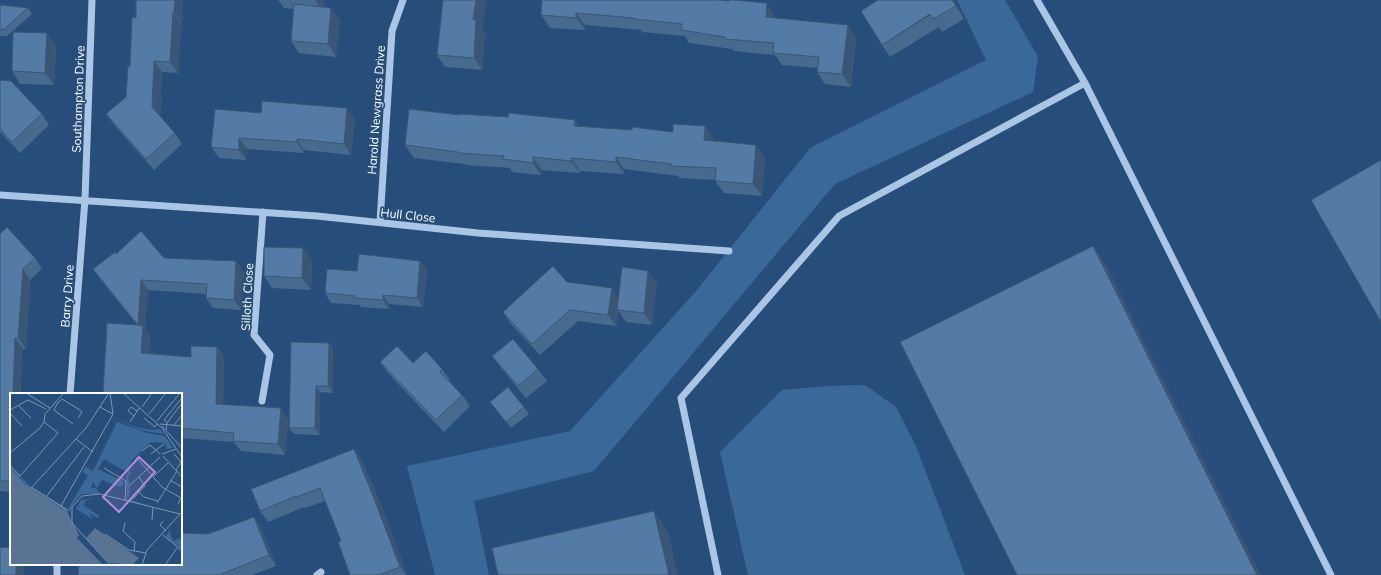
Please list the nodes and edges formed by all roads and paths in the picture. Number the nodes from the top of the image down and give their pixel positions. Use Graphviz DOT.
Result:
graph roads {
  1 [pos="92,0"];
  2 [pos="403,0"];
  3 [pos="1036,0"];
  4 [pos="1085,83"];
  5 [pos="0,195"];
  6 [pos="85,199"];
  7 [pos="263,212"];
  8 [pos="380,222"];
  9 [pos="729,251"];
  10 [pos="70,393"];
  11 [pos="262,401"];
  12 [pos="58,565"];
  13 [pos="57,575"];
  14 [pos="718,575"];
  15 [pos="1331,575"];
  1 -- 6 [label="street, Southampton Drive"];
  2 -- 8 [label="street, Harold Newgrass Drive"];
  3 -- 4 [label="street"];
  4 -- 14 [label="street"];
  4 -- 15 [label="street"];
  5 -- 6 [label="street, Hull Close"];
  6 -- 7 [label="street, Hull Close"];
  6 -- 10 [label="street, Barry Drive"];
  7 -- 8 [label="street, Hull Close"];
  7 -- 11 [label="street, Silloth Close"];
  8 -- 9 [label="street, Hull Close"];
  12 -- 13 [label="street"];
}
